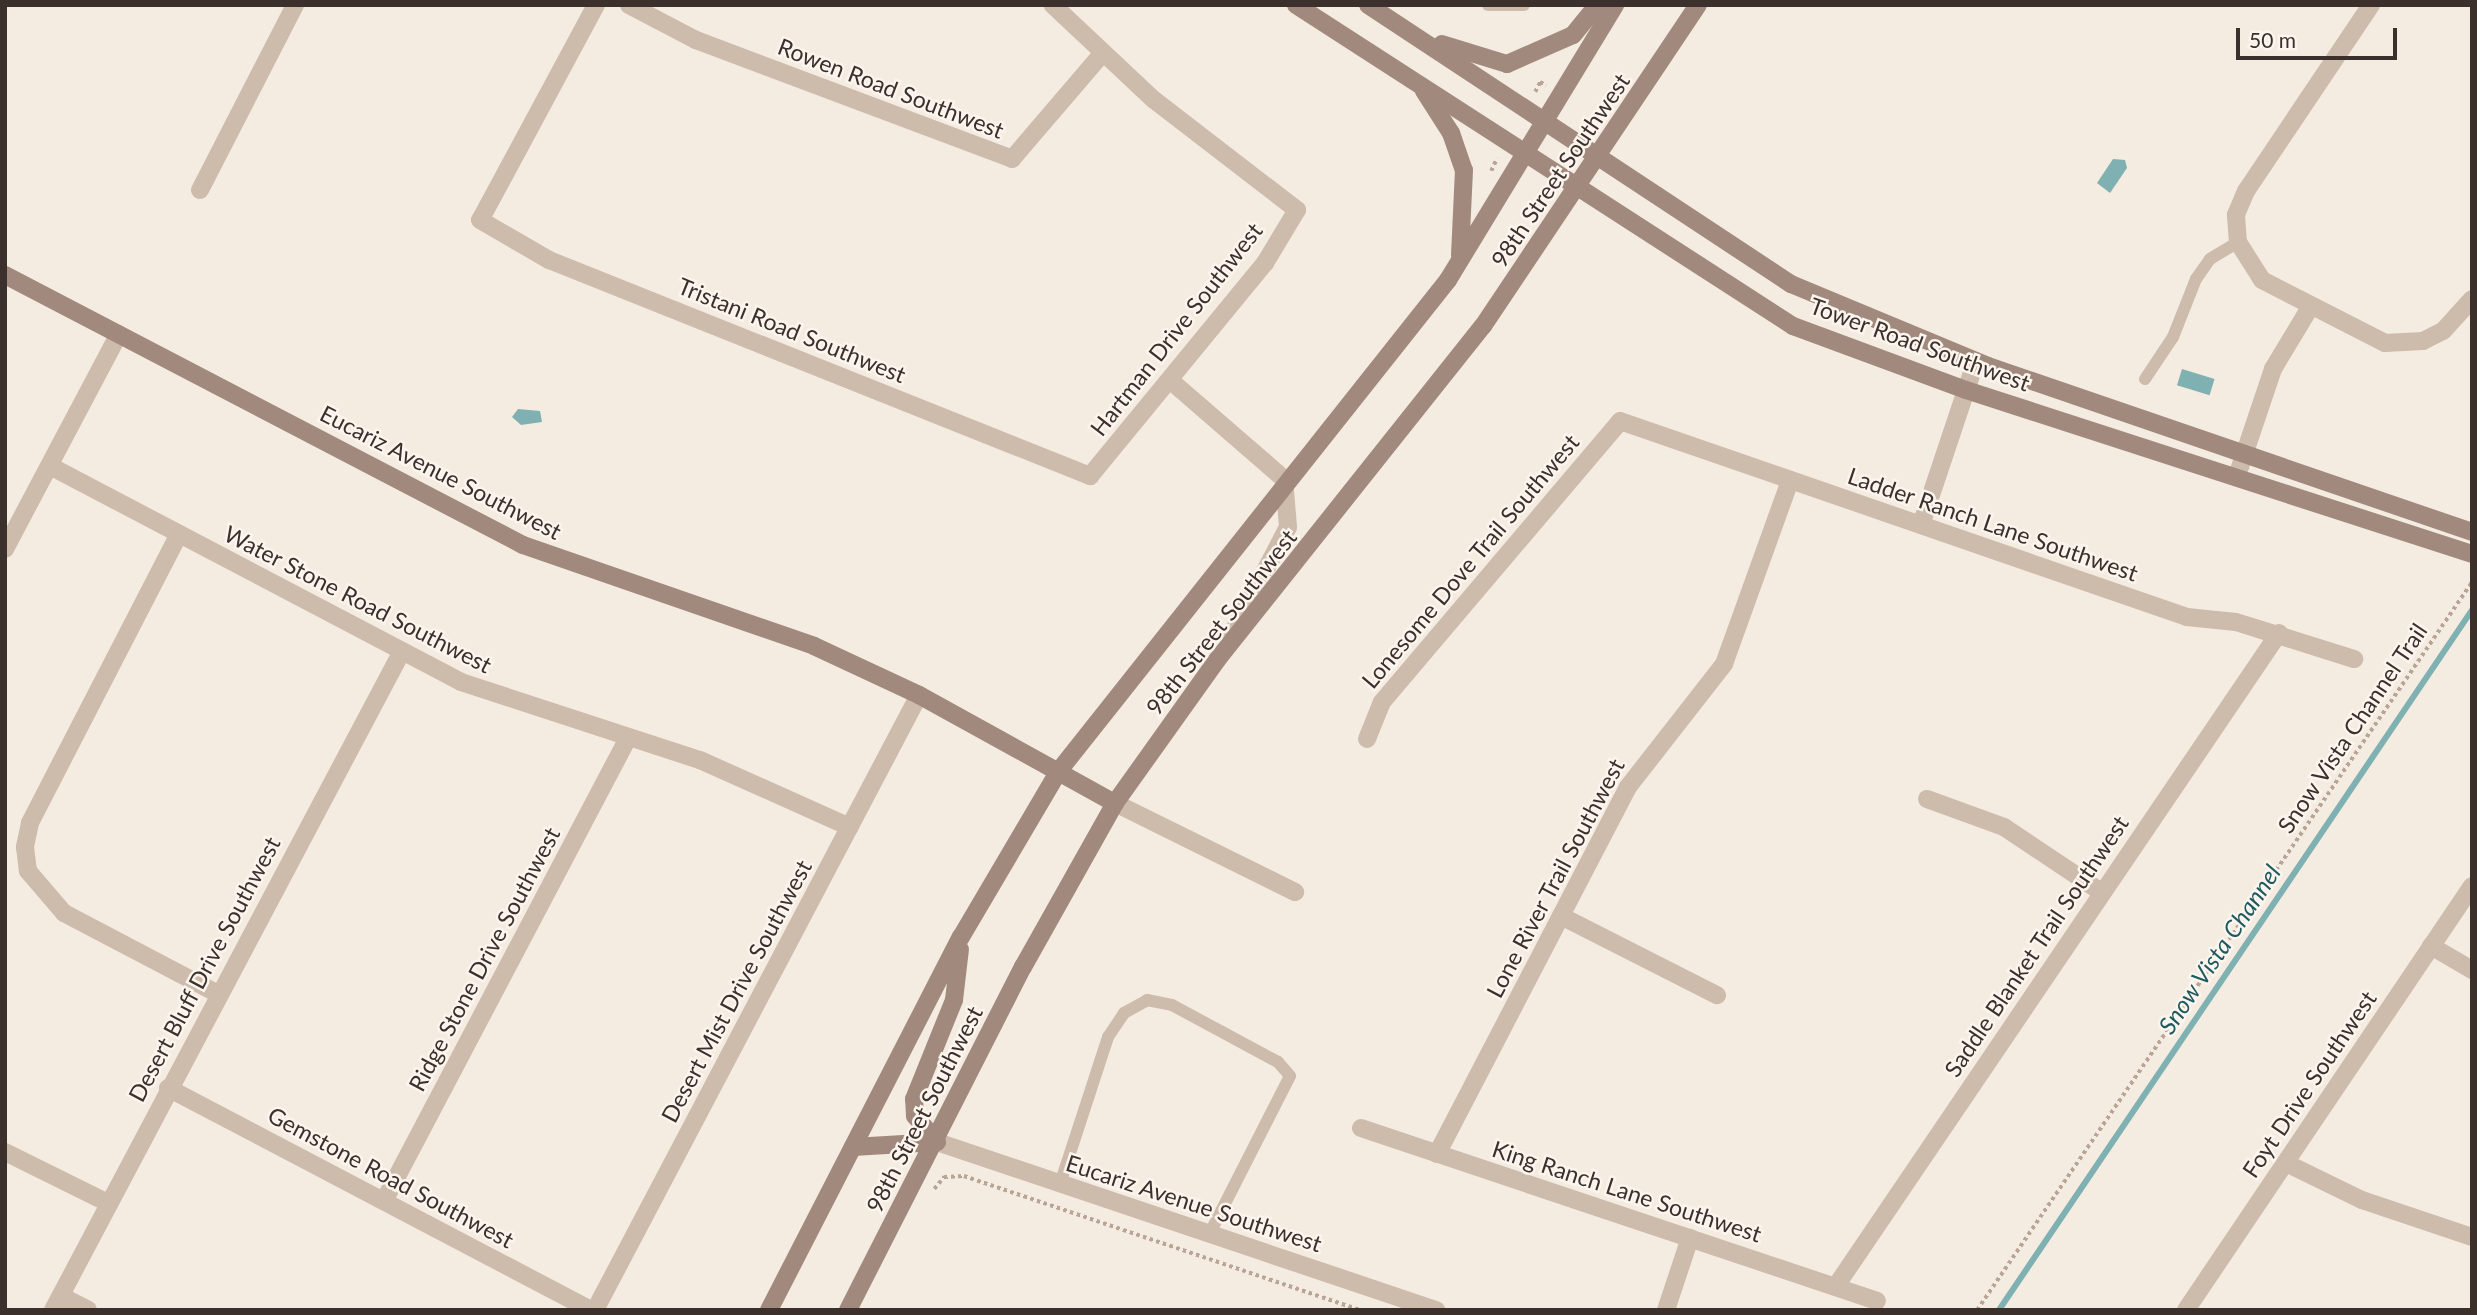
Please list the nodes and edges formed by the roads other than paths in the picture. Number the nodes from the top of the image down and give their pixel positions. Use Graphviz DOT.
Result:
graph roads {
  1 [pos="295,5"];
  2 [pos="596,5"];
  3 [pos="629,5"];
  4 [pos="1053,5"];
  5 [pos="1296,5"];
  6 [pos="1368,5"];
  7 [pos="1488,5"];
  8 [pos="1524,5"];
  9 [pos="1597,5"];
  10 [pos="1615,5"];
  11 [pos="1698,5"];
  12 [pos="2371,5"];
  13 [pos="1401,27"];
  14 [pos="1101,55"];
  15 [pos="1420,85"];
  16 [pos="1545,122"];
  17 [pos="1527,153"];
  18 [pos="1599,160"];
  19 [pos="1581,188"];
  20 [pos="200,190"];
  21 [pos="2238,243"];
  22 [pos="1460,260"];
  23 [pos="5,275"];
  24 [pos="2472,299"];
  25 [pos="2309,309"];
  26 [pos="119,334"];
  27 [pos="1976,361"];
  28 [pos="2145,379"];
  29 [pos="1171,381"];
  30 [pos="1966,390"];
  31 [pos="1620,421"];
  32 [pos="2244,453"];
  33 [pos="50,466"];
  34 [pos="2237,476"];
  35 [pos="1090,477"];
  36 [pos="1284,479"];
  37 [pos="1790,481"];
  38 [pos="1921,525"];
  39 [pos="2472,531"];
  40 [pos="179,534"];
  41 [pos="5,549"];
  42 [pos="2472,554"];
  43 [pos="2279,634"];
  44 [pos="401,653"];
  45 [pos="2354,659"];
  46 [pos="1217,660"];
  47 [pos="919,695"];
  48 [pos="1367,739"];
  49 [pos="626,740"];
  50 [pos="1058,772"];
  51 [pos="1927,799"];
  52 [pos="1115,803"];
  53 [pos="850,827"];
  54 [pos="2472,886"];
  55 [pos="1295,892"];
  56 [pos="2101,892"];
  57 [pos="1561,916"];
  58 [pos="961,937"];
  59 [pos="2431,946"];
  60 [pos="2472,970"];
  61 [pos="218,994"];
  62 [pos="1717,995"];
  63 [pos="168,1088"];
  64 [pos="1360,1128"];
  65 [pos="937,1142"];
  66 [pos="853,1147"];
  67 [pos="5,1152"];
  68 [pos="1437,1154"];
  69 [pos="2286,1163"];
  70 [pos="1060,1184"];
  71 [pos="384,1201"];
  72 [pos="108,1203"];
  73 [pos="1210,1233"];
  74 [pos="2472,1237"];
  75 [pos="1690,1238"];
  76 [pos="1836,1286"];
  77 [pos="1877,1301"];
  78 [pos="57,1303"];
  79 [pos="88,1310"];
  80 [pos="593,1310"];
  81 [pos="769,1310"];
  82 [pos="848,1310"];
  83 [pos="1436,1310"];
  84 [pos="1666,1310"];
  85 [pos="2186,1310"];
  1 -- 20 [label="street"];
  2 -- 35 [label="street, Tristani Road Southwest"];
  3 -- 14 [label="street, Rowen Road Southwest"];
  4 -- 14 [label="street"];
  5 -- 15 [label="street, Tower Road Southwest"];
  6 -- 13 [label="street, Tower Road Southwest"];
  7 -- 8 [label="lane"];
  9 -- 13 [label="street"];
  10 -- 16 [label="street, 98th Street Southwest"];
  11 -- 18 [label="street, 98th Street Southwest"];
  12 -- 21 [label="street"];
  13 -- 16 [label="street, Tower Road Southwest"];
  14 -- 29 [label="street, Hartman Drive Southwest"];
  15 -- 17 [label="street, Tower Road Southwest"];
  15 -- 22 [label="street"];
  16 -- 17 [label="street, 98th Street Southwest"];
  16 -- 18 [label="street, Tower Road Southwest"];
  17 -- 19 [label="street, Tower Road Southwest"];
  17 -- 22 [label="street, 98th Street Southwest"];
  18 -- 19 [label="street, 98th Street Southwest"];
  18 -- 27 [label="street, Tower Road Southwest"];
  19 -- 30 [label="street, Tower Road Southwest"];
  19 -- 46 [label="street, 98th Street Southwest"];
  21 -- 25 [label="street"];
  21 -- 28 [label="lane"];
  22 -- 36 [label="street, 98th Street Southwest"];
  23 -- 26 [label="street, Eucariz Avenue Southwest"];
  24 -- 25 [label="street"];
  25 -- 32 [label="street"];
  26 -- 33 [label="street"];
  26 -- 47 [label="street, Eucariz Avenue Southwest"];
  27 -- 30 [label="street"];
  27 -- 32 [label="street, Tower Road Southwest"];
  29 -- 35 [label="street, Hartman Drive Southwest"];
  29 -- 36 [label="street"];
  30 -- 34 [label="street, Tower Road Southwest"];
  30 -- 38 [label="street"];
  31 -- 37 [label="street, Ladder Ranch Lane Southwest"];
  31 -- 48 [label="street, Lonesome Dove Trail Southwest"];
  32 -- 34 [label="street"];
  32 -- 39 [label="street, Tower Road Southwest"];
  33 -- 40 [label="street, Water Stone Road Southwest"];
  33 -- 41 [label="street"];
  34 -- 42 [label="street, Tower Road Southwest"];
  36 -- 46 [label="street"];
  36 -- 50 [label="street, 98th Street Southwest"];
  37 -- 38 [label="street, Ladder Ranch Lane Southwest"];
  37 -- 57 [label="street, Lone River Trail Southwest"];
  38 -- 43 [label="street, Ladder Ranch Lane Southwest"];
  40 -- 44 [label="street, Water Stone Road Southwest"];
  40 -- 61 [label="street"];
  43 -- 45 [label="street, Ladder Ranch Lane Southwest"];
  43 -- 56 [label="street, Saddle Blanket Trail Southwest"];
  44 -- 49 [label="street, Water Stone Road Southwest"];
  44 -- 61 [label="street, Desert Bluff Drive Southwest"];
  46 -- 52 [label="street, 98th Street Southwest"];
  47 -- 50 [label="street, Eucariz Avenue Southwest"];
  47 -- 53 [label="street, Desert Mist Drive Southwest"];
  49 -- 53 [label="street, Water Stone Road Southwest"];
  49 -- 71 [label="street, Ridge Stone Drive Southwest"];
  50 -- 52 [label="street, Eucariz Avenue Southwest"];
  50 -- 58 [label="street, 98th Street Southwest"];
  51 -- 56 [label="street"];
  52 -- 55 [label="street"];
  52 -- 65 [label="street, 98th Street Southwest"];
  53 -- 80 [label="street, Desert Mist Drive Southwest"];
  54 -- 59 [label="street, Foyt Drive Southwest"];
  56 -- 76 [label="street, Saddle Blanket Trail Southwest"];
  57 -- 62 [label="street"];
  57 -- 68 [label="street, Lone River Trail Southwest"];
  58 -- 65 [label="street"];
  58 -- 66 [label="street, 98th Street Southwest"];
  59 -- 60 [label="street"];
  59 -- 69 [label="street, Foyt Drive Southwest"];
  61 -- 63 [label="street, Desert Bluff Drive Southwest"];
  63 -- 71 [label="street, Gemstone Road Southwest"];
  63 -- 72 [label="street, Desert Bluff Drive Southwest"];
  64 -- 68 [label="street, King Ranch Lane Southwest"];
  65 -- 66 [label="street"];
  65 -- 70 [label="street, Eucariz Avenue Southwest"];
  65 -- 82 [label="street, 98th Street Southwest"];
  66 -- 81 [label="street, 98th Street Southwest"];
  67 -- 72 [label="street"];
  68 -- 75 [label="street, King Ranch Lane Southwest"];
  69 -- 74 [label="street"];
  69 -- 85 [label="street, Foyt Drive Southwest"];
  70 -- 73 [label="street, Eucariz Avenue Southwest"];
  70 -- 73 [label="lane"];
  71 -- 80 [label="street, Gemstone Road Southwest"];
  72 -- 78 [label="street, Desert Bluff Drive Southwest"];
  73 -- 83 [label="street, Eucariz Avenue Southwest"];
  75 -- 76 [label="street, King Ranch Lane Southwest"];
  75 -- 84 [label="street"];
  76 -- 77 [label="street, King Ranch Lane Southwest"];
  78 -- 79 [label="street"];
}
